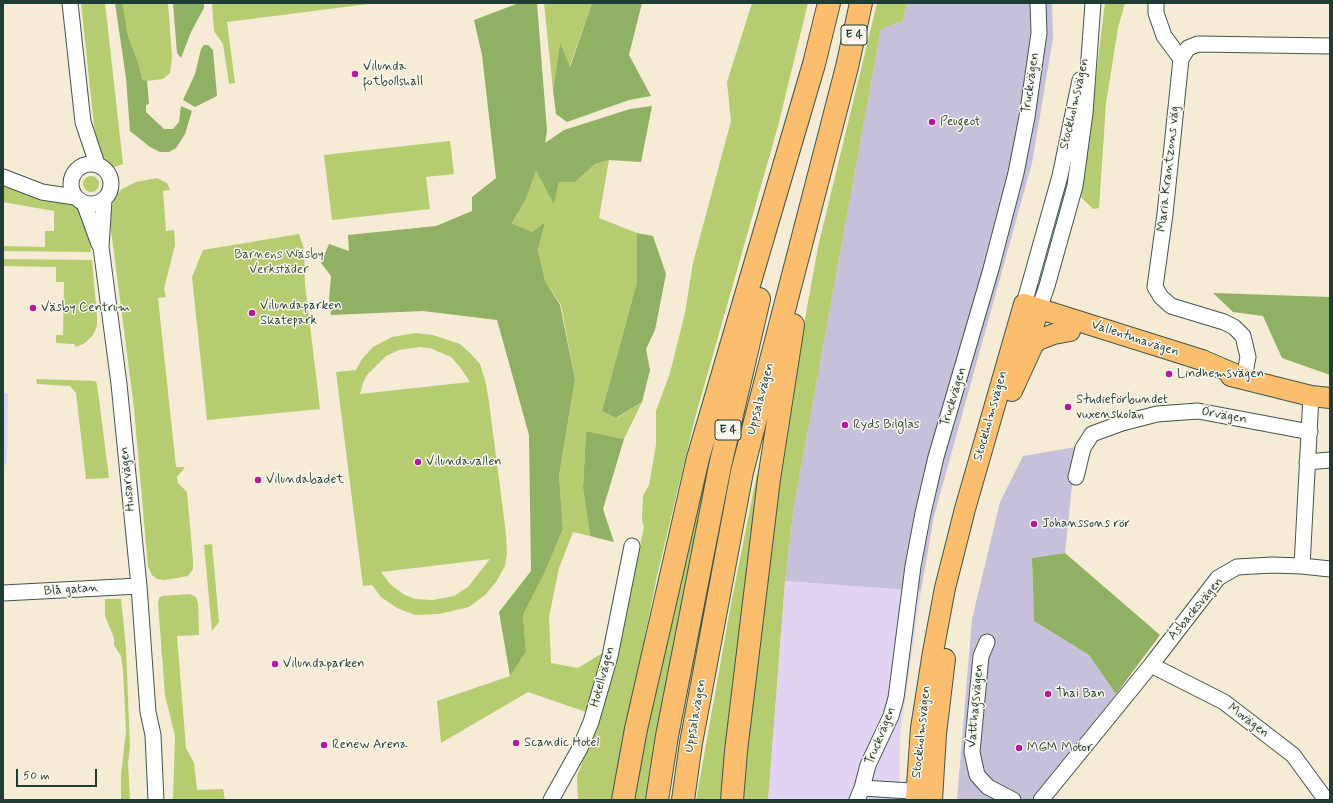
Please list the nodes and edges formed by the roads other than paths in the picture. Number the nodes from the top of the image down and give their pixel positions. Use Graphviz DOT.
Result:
graph roads {
  1 [pos="70,3"];
  2 [pos="829,3"];
  3 [pos="861,3"];
  4 [pos="1038,3"];
  5 [pos="1092,3"];
  6 [pos="1156,3"];
  7 [pos="1330,46"];
  8 [pos="1181,59"];
  9 [pos="814,64"];
  10 [pos="847,67"];
  11 [pos="83,122"];
  12 [pos="97,164"];
  13 [pos="75,173"];
  14 [pos="3,177"];
  15 [pos="28,186"];
  16 [pos="80,200"];
  17 [pos="104,200"];
  18 [pos="101,247"];
  19 [pos="1029,312"];
  20 [pos="1070,331"];
  21 [pos="1244,378"];
  22 [pos="1012,392"];
  23 [pos="1321,397"];
  24 [pos="1310,432"];
  25 [pos="1330,460"];
  26 [pos="1307,462"];
  27 [pos="1076,477"];
  28 [pos="632,546"];
  29 [pos="1302,566"];
  30 [pos="1330,570"];
  31 [pos="139,586"];
  32 [pos="3,593"];
  33 [pos="987,642"];
  34 [pos="1151,665"];
  35 [pos="148,712"];
  36 [pos="860,794"];
  37 [pos="924,796"];
  38 [pos="146,800"];
  39 [pos="156,800"];
  40 [pos="551,800"];
  41 [pos="623,800"];
  42 [pos="658,800"];
  43 [pos="683,800"];
  44 [pos="732,800"];
  45 [pos="1013,800"];
  46 [pos="1041,800"];
  47 [pos="1326,800"];
  1 -- 11 [label="street"];
  2 -- 9 [label="highway, E 4"];
  3 -- 10 [label="highway, Uppsalavägen / E 4"];
  4 -- 36 [label="street, Truckvägen"];
  5 -- 19 [label="street, Stockholmsvägen"];
  6 -- 8 [label="street"];
  7 -- 8 [label="street"];
  8 -- 21 [label="street, Maria Krantzons väg"];
  9 -- 41 [label="highway"];
  9 -- 42 [label="highway, Uppsalavägen / E 4"];
  10 -- 43 [label="highway, Uppsalavägen / E 4"];
  10 -- 44 [label="highway"];
  11 -- 12 [label="street"];
  11 -- 13 [label="street, Husarvägen"];
  12 -- 13 [label="street"];
  12 -- 17 [label="street, Husarvägen"];
  13 -- 15 [label="street"];
  13 -- 16 [label="street, Husarvägen"];
  14 -- 15 [label="street"];
  15 -- 16 [label="street"];
  16 -- 17 [label="street"];
  16 -- 18 [label="street, Husarvägen"];
  17 -- 18 [label="street, Husarvägen"];
  18 -- 31 [label="street, Husarvägen"];
  19 -- 20 [label="main road, Vallentunavägen"];
  19 -- 21 [label="main road, Vallentunavägen"];
  19 -- 22 [label="main road, Stockholmsvägen"];
  19 -- 37 [label="main road, Stockholmsvägen"];
  20 -- 21 [label="main road, Vallentunavägen"];
  20 -- 22 [label="main road, Stockholmsvägen"];
  21 -- 23 [label="main road, Vallentunavägen"];
  22 -- 37 [label="main road, Stockholmsvägen"];
  23 -- 24 [label="street"];
  24 -- 26 [label="street"];
  24 -- 27 [label="street, Örvägen"];
  25 -- 26 [label="street"];
  26 -- 29 [label="street"];
  28 -- 40 [label="street, Hotellvägen"];
  29 -- 30 [label="street, Åsbacksvägen"];
  29 -- 34 [label="street, Åsbacksvägen"];
  31 -- 32 [label="street, Blå gatan"];
  31 -- 35 [label="street, Husarvägen"];
  33 -- 45 [label="street, Vatthagsvägen"];
  34 -- 46 [label="street, Åsbacksvägen"];
  34 -- 47 [label="street, Movägen"];
  35 -- 38 [label="street, Husarvägen"];
  35 -- 39 [label="street, Husarvägen"];
  36 -- 37 [label="street, Truckvägen"];
}
